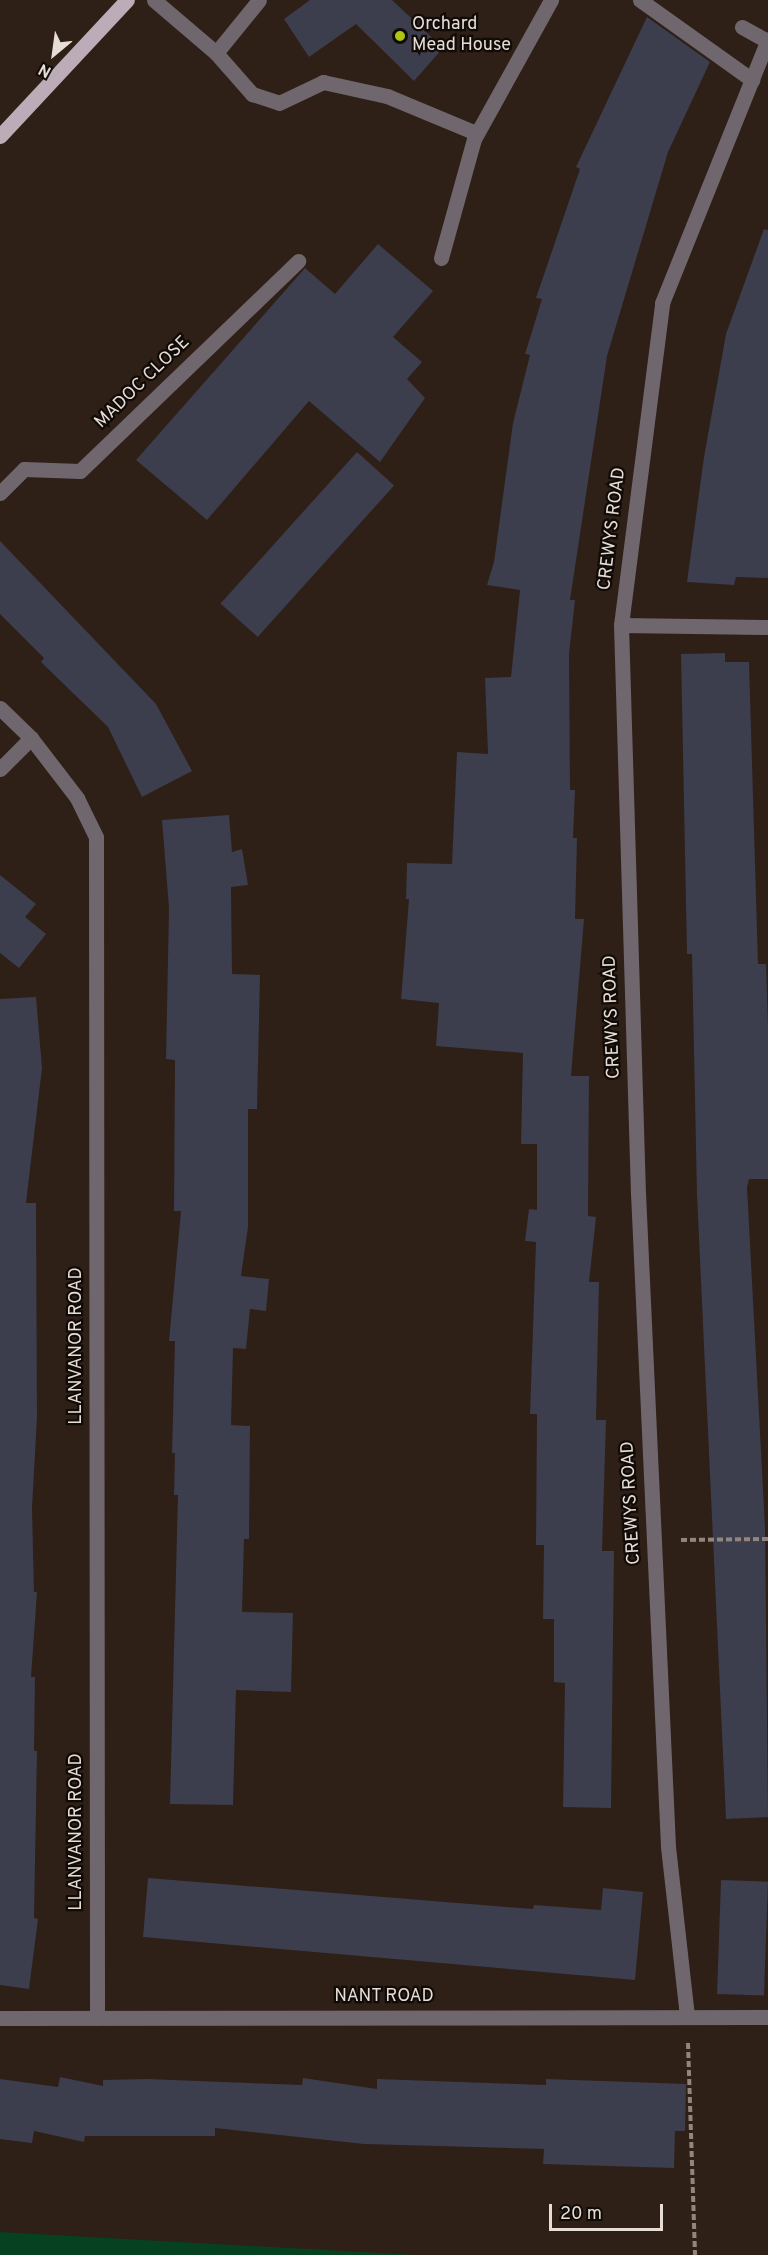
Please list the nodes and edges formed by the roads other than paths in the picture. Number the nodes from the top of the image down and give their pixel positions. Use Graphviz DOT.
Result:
graph roads {
  1 [pos="127,0"];
  2 [pos="154,0"];
  3 [pos="259,0"];
  4 [pos="551,0"];
  5 [pos="640,0"];
  6 [pos="742,27"];
  7 [pos="768,40"];
  8 [pos="216,53"];
  9 [pos="763,65"];
  10 [pos="752,80"];
  11 [pos="476,133"];
  12 [pos="0,136"];
  13 [pos="441,258"];
  14 [pos="298,261"];
  15 [pos="0,492"];
  16 [pos="621,625"];
  17 [pos="768,627"];
  18 [pos="0,708"];
  19 [pos="31,738"];
  20 [pos="0,769"];
  21 [pos="687,2016"];
  22 [pos="768,2017"];
  23 [pos="0,2018"];
  24 [pos="97,2018"];
  1 -- 12 [label="main road"];
  2 -- 8 [label="street"];
  3 -- 8 [label="street"];
  4 -- 11 [label="street"];
  5 -- 10 [label="street"];
  6 -- 7 [label="street"];
  7 -- 9 [label="street, CREWYS ROAD"];
  8 -- 11 [label="street"];
  9 -- 10 [label="street, CREWYS ROAD"];
  10 -- 16 [label="street, CREWYS ROAD"];
  11 -- 13 [label="street"];
  14 -- 15 [label="street, MADOC CLOSE"];
  16 -- 17 [label="street"];
  16 -- 21 [label="street, CREWYS ROAD"];
  18 -- 19 [label="street, LLANVANOR ROAD"];
  19 -- 20 [label="street"];
  19 -- 24 [label="street, LLANVANOR ROAD"];
  21 -- 22 [label="street, NANT ROAD"];
  21 -- 24 [label="street, NANT ROAD"];
  23 -- 24 [label="street, NANT ROAD"];
}
